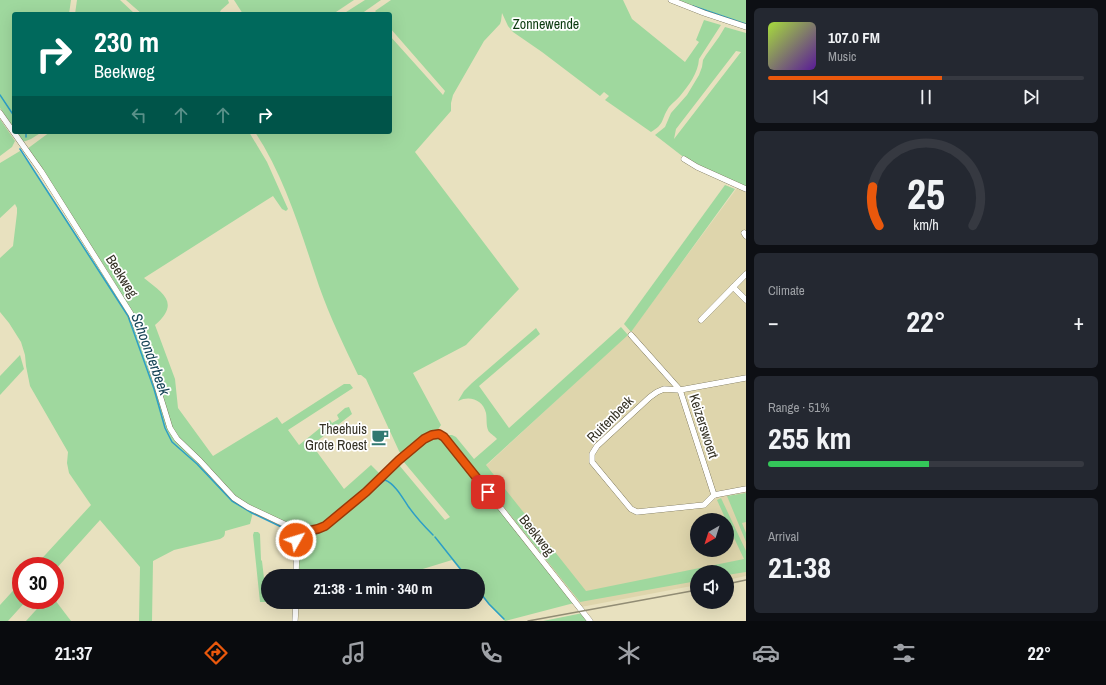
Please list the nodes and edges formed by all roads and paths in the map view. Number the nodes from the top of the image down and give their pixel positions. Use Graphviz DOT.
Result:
graph roads {
  1 [pos="671,0"];
  2 [pos="746,27"];
  3 [pos="0,113"];
  4 [pos="12,130"];
  5 [pos="15,134"];
  6 [pos="684,159"];
  7 [pos="746,189"];
  8 [pos="746,274"];
  9 [pos="733,287"];
  10 [pos="746,300"];
  11 [pos="701,320"];
  12 [pos="631,334"];
  13 [pos="746,378"];
  14 [pos="680,390"];
  15 [pos="746,489"];
  16 [pos="714,495"];
  17 [pos="297,530"];
  18 [pos="296,569"];
  19 [pos="296,609"];
  20 [pos="295,621"];
  21 [pos="590,621"];
  1 -- 2 [label="street"];
  3 -- 4 [label="street, Beekweg"];
  5 -- 17 [label="street, Beekweg"];
  6 -- 7 [label="street"];
  8 -- 9 [label="street"];
  9 -- 10 [label="street"];
  9 -- 11 [label="street"];
  12 -- 14 [label="street, Keizerswoert"];
  13 -- 14 [label="street"];
  14 -- 16 [label="street, Keizerswoert"];
  14 -- 16 [label="street, Ruitenbeek"];
  15 -- 16 [label="street"];
  17 -- 18 [label="street"];
  17 -- 21 [label="street, Beekweg"];
  19 -- 20 [label="street"];
}
